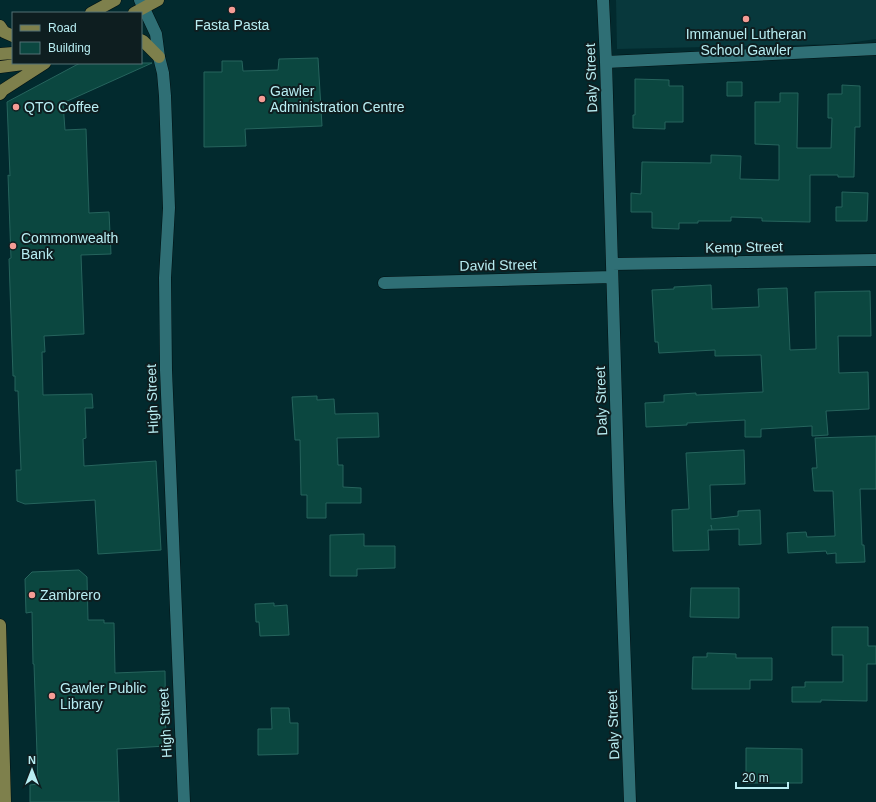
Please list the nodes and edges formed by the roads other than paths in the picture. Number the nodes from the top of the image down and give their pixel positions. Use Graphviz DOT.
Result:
graph roads {
  1 [pos="115,0"];
  2 [pos="158,0"];
  3 [pos="603,0"];
  4 [pos="139,7"];
  5 [pos="93,12"];
  6 [pos="0,26"];
  7 [pos="12,36"];
  8 [pos="142,40"];
  9 [pos="876,49"];
  10 [pos="12,53"];
  11 [pos="0,54"];
  12 [pos="159,57"];
  13 [pos="606,62"];
  14 [pos="23,64"];
  15 [pos="43,64"];
  16 [pos="0,67"];
  17 [pos="0,94"];
  18 [pos="876,260"];
  19 [pos="612,264"];
  20 [pos="612,277"];
  21 [pos="384,283"];
  22 [pos="0,625"];
  23 [pos="0,636"];
  24 [pos="6,802"];
  25 [pos="184,802"];
  26 [pos="630,802"];
  1 -- 5 [label="main road"];
  2 -- 4 [label="main road"];
  3 -- 13 [label="street, Daly Street"];
  4 -- 12 [label="street, High Street"];
  6 -- 7 [label="main road"];
  8 -- 12 [label="main road"];
  9 -- 13 [label="street"];
  10 -- 11 [label="main road"];
  12 -- 25 [label="street, High Street"];
  13 -- 19 [label="street, Daly Street"];
  14 -- 16 [label="main road"];
  15 -- 17 [label="main road"];
  18 -- 19 [label="street, Kemp Street"];
  19 -- 20 [label="street, Daly Street"];
  20 -- 21 [label="street, David Street"];
  20 -- 26 [label="street, Daly Street"];
  22 -- 23 [label="main road"];
  23 -- 24 [label="main road"];
}
